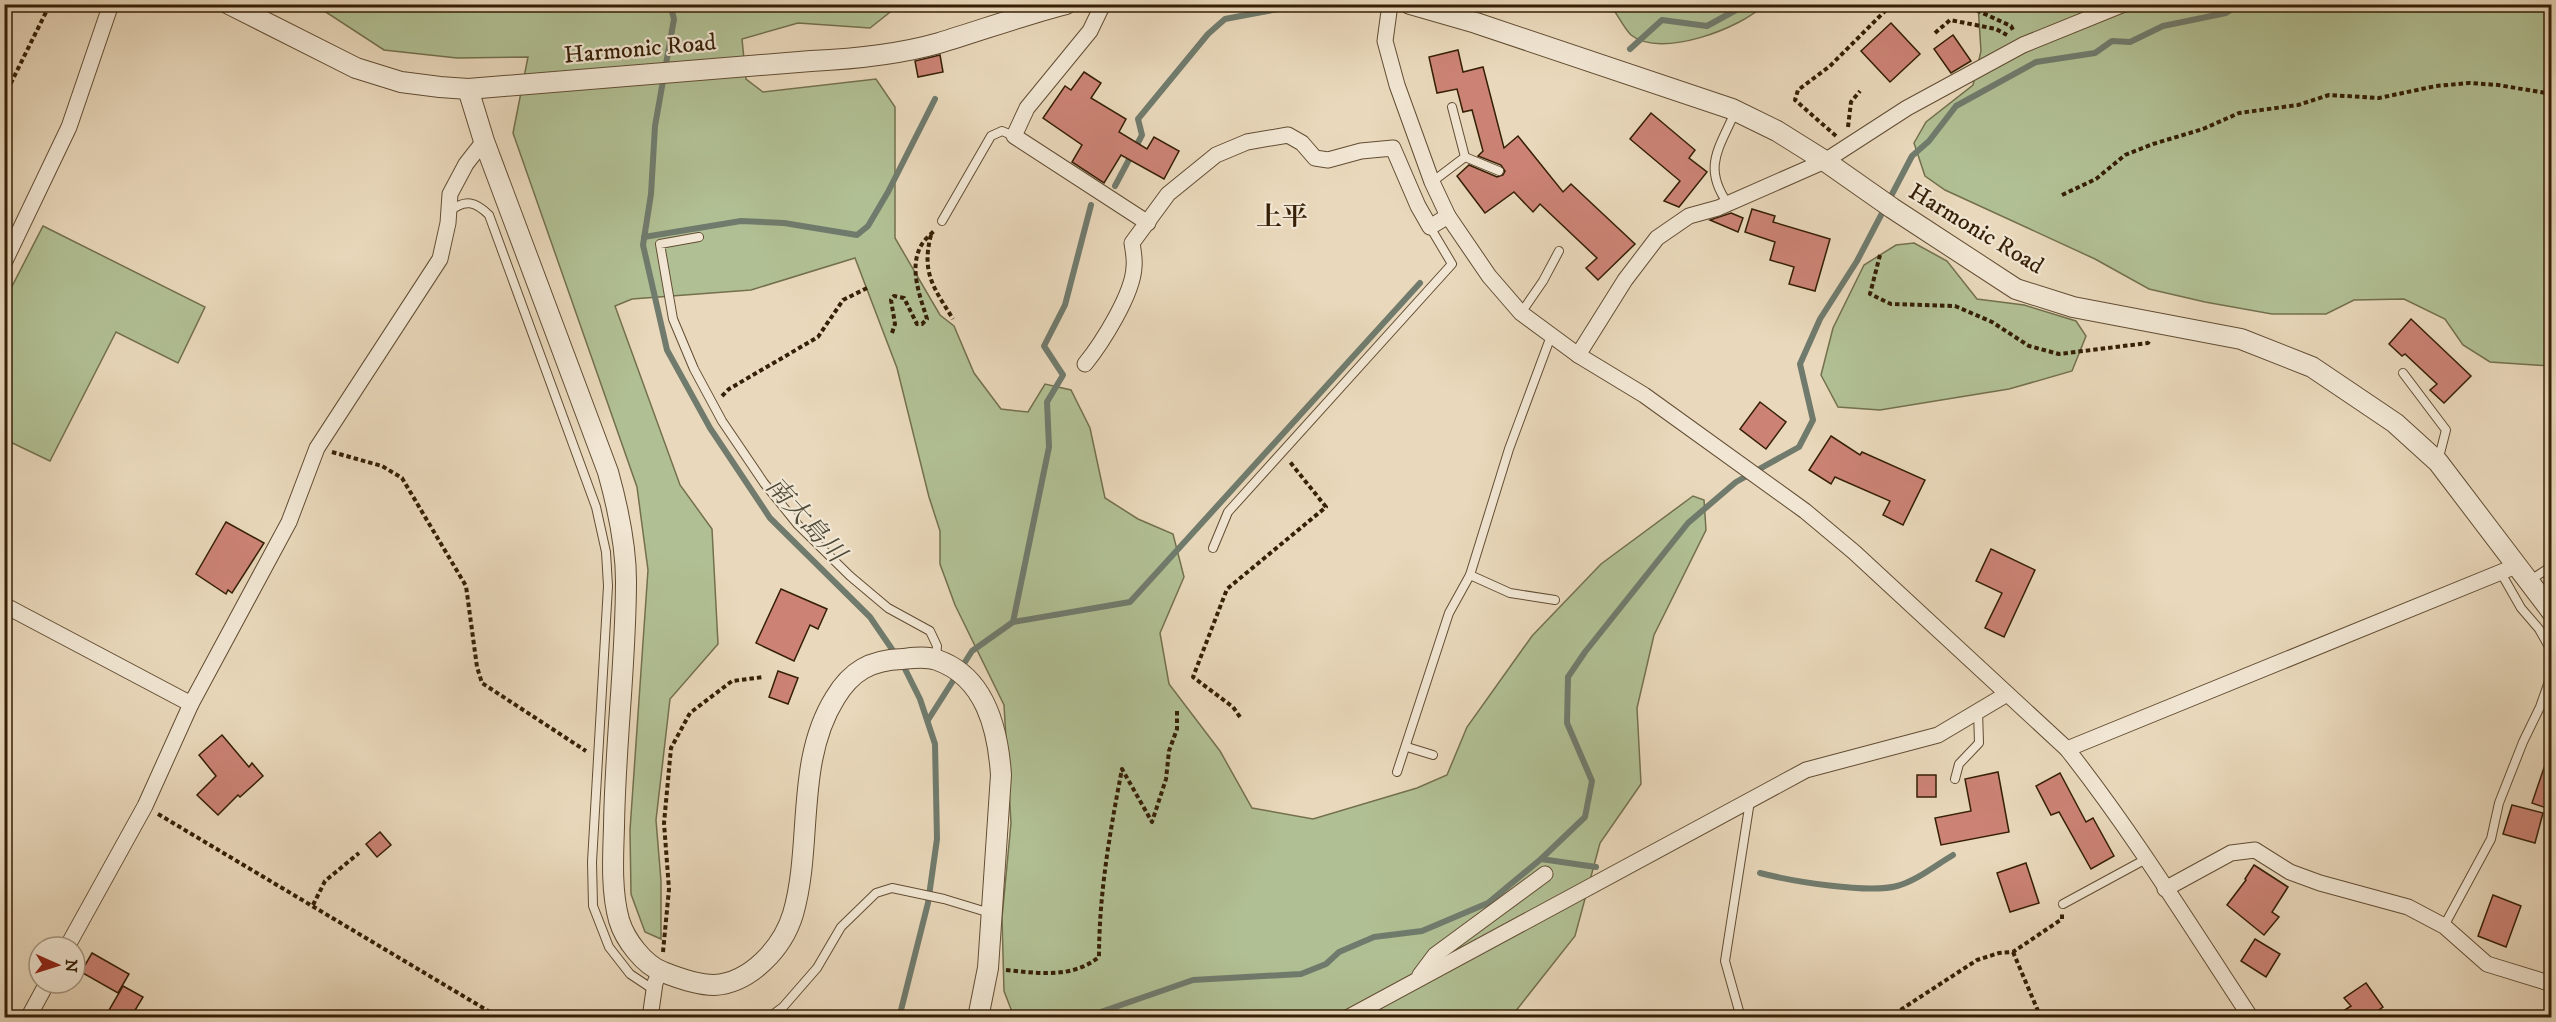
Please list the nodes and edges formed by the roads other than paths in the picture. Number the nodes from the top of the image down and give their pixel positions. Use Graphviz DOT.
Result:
graph roads {
  1 [pos="111,4"];
  2 [pos="229,4"];
  3 [pos="1066,4"];
  4 [pos="1103,4"];
  5 [pos="1390,4"];
  6 [pos="1410,4"];
  7 [pos="2124,4"];
  8 [pos="468,89"];
  9 [pos="1452,107"];
  10 [pos="1736,111"];
  11 [pos="1014,136"];
  12 [pos="484,141"];
  13 [pos="1465,157"];
  14 [pos="1825,161"];
  15 [pos="1499,171"];
  16 [pos="1432,182"];
  17 [pos="1728,204"];
  18 [pos="449,212"];
  19 [pos="1448,216"];
  20 [pos="942,221"];
  21 [pos="1148,223"];
  22 [pos="1430,227"];
  23 [pos="699,237"];
  24 [pos="1559,251"];
  25 [pos="4,263"];
  26 [pos="1521,313"];
  27 [pos="1551,336"];
  28 [pos="1578,355"];
  29 [pos="1085,364"];
  30 [pos="2403,373"];
  31 [pos="2438,462"];
  32 [pos="2552,478"];
  33 [pos="2552,483"];
  34 [pos="1213,548"];
  35 [pos="2552,566"];
  36 [pos="2515,574"];
  37 [pos="1470,575"];
  38 [pos="1555,600"];
  39 [pos="4,605"];
  40 [pos="2552,612"];
  41 [pos="2552,652"];
  42 [pos="941,665"];
  43 [pos="2552,673"];
  44 [pos="2007,694"];
  45 [pos="191,704"];
  46 [pos="1978,711"];
  47 [pos="1407,747"];
  48 [pos="2067,748"];
  49 [pos="1433,754"];
  50 [pos="1397,772"];
  51 [pos="1955,779"];
  52 [pos="1750,800"];
  53 [pos="2146,859"];
  54 [pos="1545,874"];
  55 [pos="2165,889"];
  56 [pos="2063,904"];
  57 [pos="991,914"];
  58 [pos="2444,926"];
  59 [pos="74,935"];
  60 [pos="1416,980"];
  61 [pos="657,981"];
  62 [pos="2552,984"];
  63 [pos="40,995"];
  64 [pos="28,1017"];
  65 [pos="650,1017"];
  66 [pos="768,1017"];
  67 [pos="978,1017"];
  68 [pos="1347,1017"];
  69 [pos="1741,1017"];
  70 [pos="2252,1017"];
  1 -- 25 [label="street"];
  2 -- 8 [label="street, Harmonic Road"];
  3 -- 8 [label="street, Harmonic Road"];
  4 -- 11 [label="street"];
  5 -- 16 [label="street"];
  6 -- 10 [label="street, Harmonic Road"];
  7 -- 14 [label="street"];
  8 -- 12 [label="street"];
  9 -- 13 [label="lane"];
  10 -- 14 [label="street, Harmonic Road"];
  10 -- 17 [label="lane"];
  11 -- 20 [label="lane"];
  11 -- 21 [label="street"];
  12 -- 18 [label="street"];
  12 -- 61 [label="street"];
  13 -- 15 [label="lane"];
  13 -- 16 [label="lane"];
  14 -- 17 [label="street"];
  14 -- 31 [label="street, Harmonic Road"];
  16 -- 19 [label="street"];
  17 -- 28 [label="street"];
  18 -- 45 [label="street"];
  18 -- 61 [label="lane"];
  19 -- 22 [label="street"];
  19 -- 26 [label="street"];
  21 -- 22 [label="street"];
  21 -- 29 [label="street"];
  22 -- 34 [label="lane"];
  23 -- 42 [label="lane"];
  24 -- 26 [label="lane"];
  26 -- 27 [label="street"];
  27 -- 28 [label="street"];
  27 -- 37 [label="lane"];
  28 -- 44 [label="street"];
  30 -- 31 [label="lane"];
  31 -- 36 [label="street, Harmonic Road"];
  32 -- 33 [label="lane"];
  35 -- 36 [label="lane"];
  36 -- 40 [label="street, Harmonic Road"];
  36 -- 41 [label="lane"];
  36 -- 48 [label="street"];
  37 -- 38 [label="lane"];
  37 -- 47 [label="lane"];
  39 -- 45 [label="street"];
  42 -- 57 [label="street"];
  42 -- 61 [label="street"];
  43 -- 58 [label="lane"];
  44 -- 46 [label="street"];
  44 -- 48 [label="street"];
  45 -- 59 [label="street"];
  46 -- 51 [label="lane"];
  46 -- 52 [label="street"];
  47 -- 49 [label="lane"];
  47 -- 50 [label="lane"];
  48 -- 53 [label="street"];
  52 -- 60 [label="street"];
  52 -- 69 [label="lane"];
  53 -- 55 [label="street"];
  53 -- 56 [label="lane"];
  54 -- 60 [label="street"];
  55 -- 58 [label="street"];
  55 -- 70 [label="street"];
  57 -- 66 [label="lane"];
  57 -- 67 [label="street"];
  58 -- 62 [label="street"];
  60 -- 68 [label="street"];
  61 -- 65 [label="street"];
  63 -- 64 [label="street"];
}
